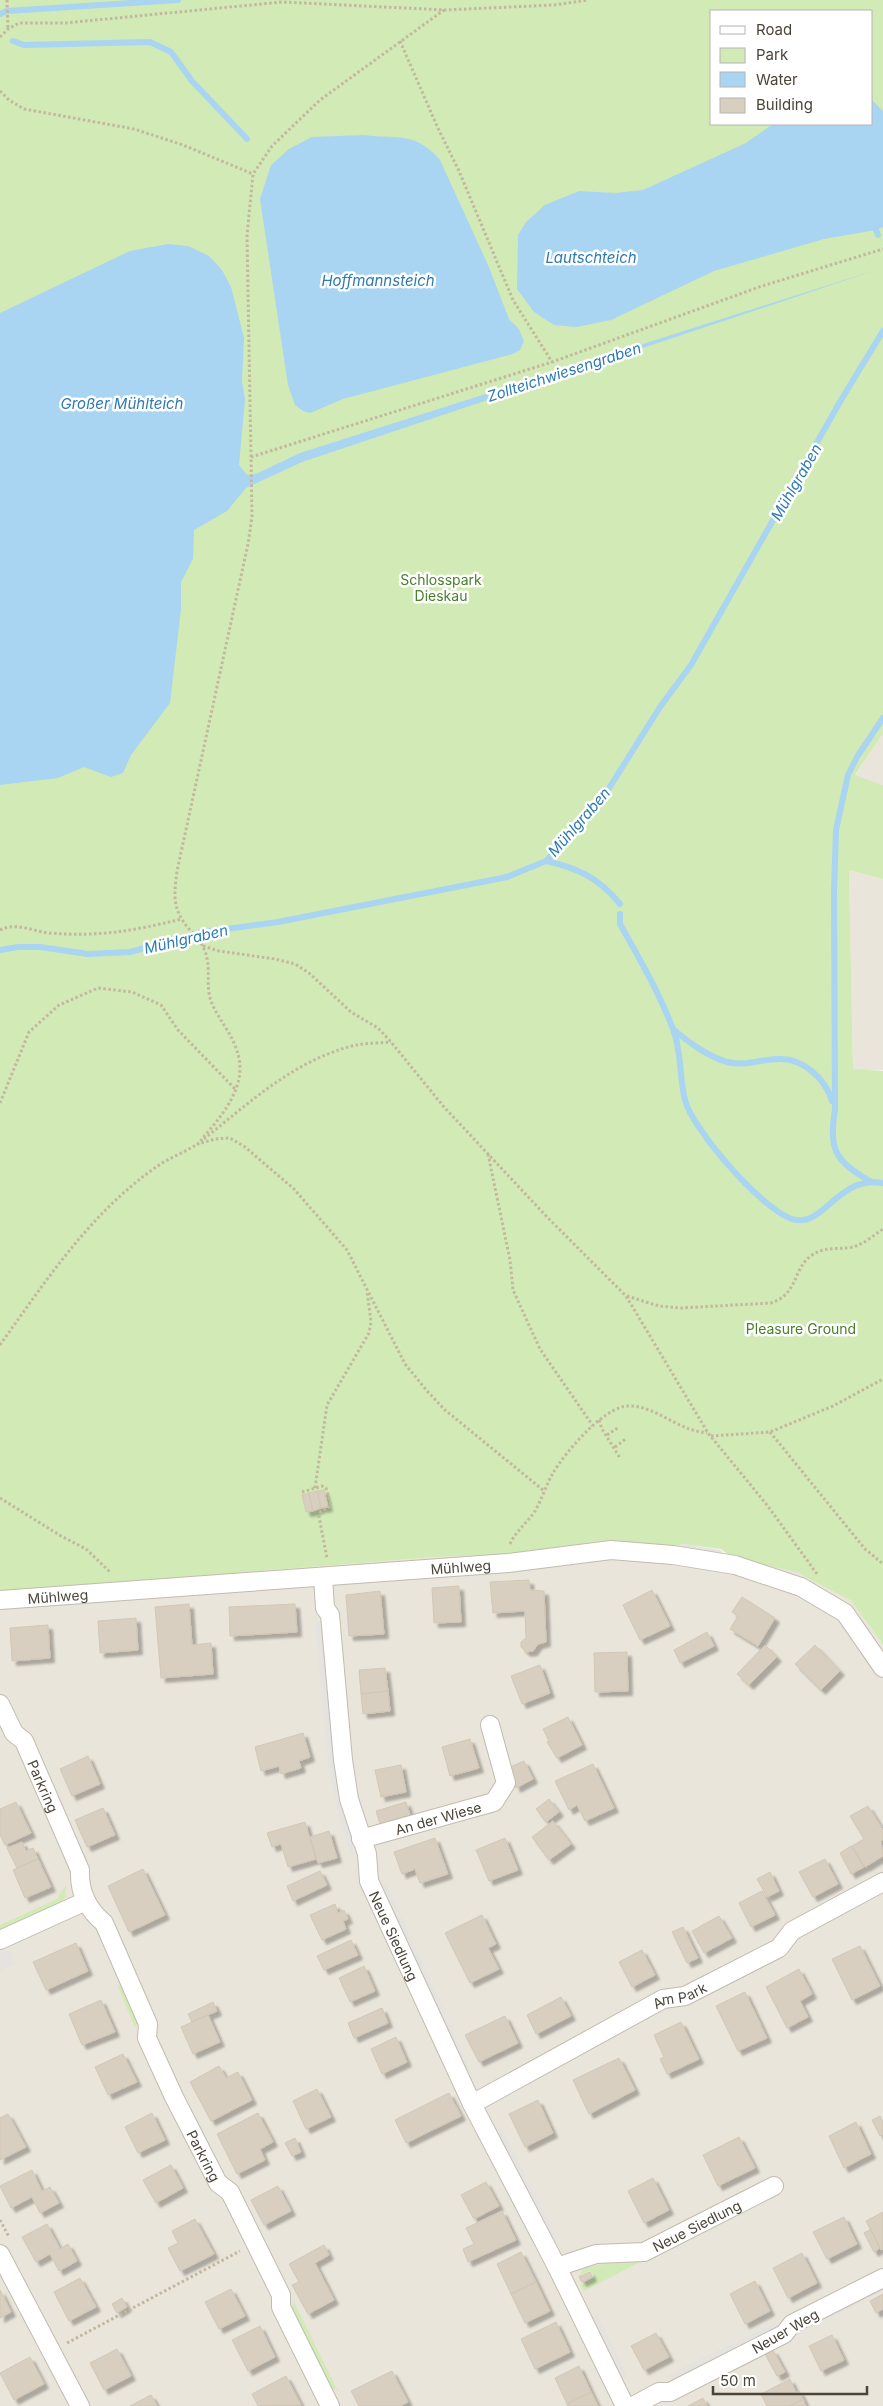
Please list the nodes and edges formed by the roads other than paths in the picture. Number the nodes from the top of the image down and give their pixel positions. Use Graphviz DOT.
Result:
graph roads {
  1 [pos="323,1578"];
  2 [pos="0,1600"];
  3 [pos="883,1668"];
  4 [pos="0,1704"];
  5 [pos="4,1725"];
  6 [pos="490,1725"];
  7 [pos="361,1840"];
  8 [pos="883,1882"];
  9 [pos="86,1901"];
  10 [pos="0,1940"];
  11 [pos="472,2104"];
  12 [pos="774,2186"];
  13 [pos="0,2254"];
  14 [pos="557,2267"];
  15 [pos="883,2278"];
  16 [pos="80,2406"];
  17 [pos="330,2406"];
  18 [pos="624,2406"];
  19 [pos="633,2406"];
  1 -- 2 [label="street, Mühlweg"];
  1 -- 3 [label="street, Mühlweg"];
  1 -- 7 [label="street, Neue Siedlung"];
  4 -- 5 [label="street, Parkring"];
  5 -- 9 [label="street, Parkring"];
  6 -- 7 [label="street, An der Wiese"];
  7 -- 11 [label="street, Neue Siedlung"];
  8 -- 11 [label="street, Am Park"];
  9 -- 10 [label="street"];
  9 -- 17 [label="street, Parkring"];
  11 -- 14 [label="street, Neue Siedlung"];
  12 -- 14 [label="street, Neue Siedlung"];
  13 -- 16 [label="street"];
  14 -- 18 [label="street, Neue Siedlung"];
  15 -- 19 [label="street, Neuer Weg"];
}
